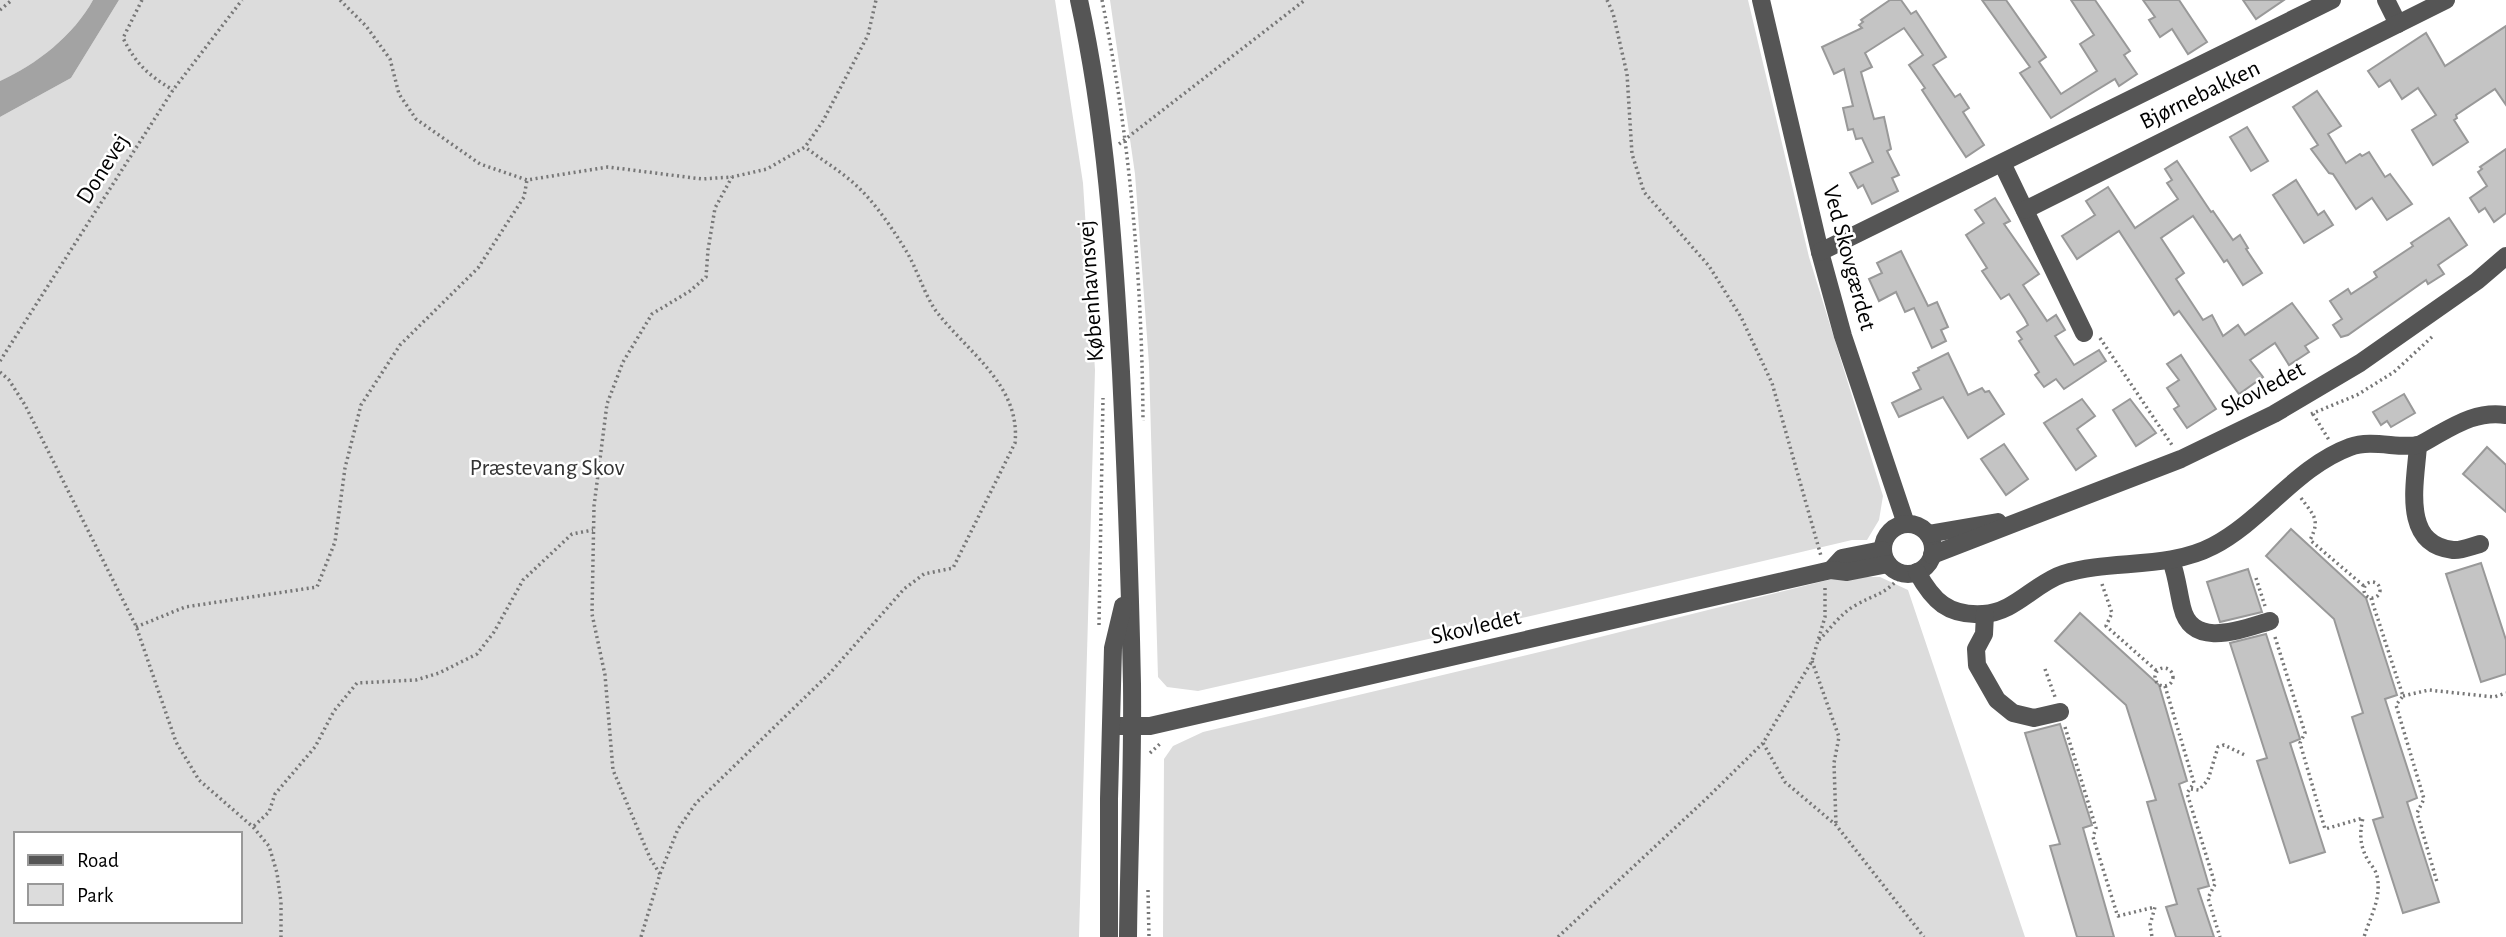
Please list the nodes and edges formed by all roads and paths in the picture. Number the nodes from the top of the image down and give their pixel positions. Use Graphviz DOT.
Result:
graph roads {
  1 [pos="12,0"];
  2 [pos="142,0"];
  3 [pos="242,0"];
  4 [pos="340,0"];
  5 [pos="876,0"];
  6 [pos="1079,0"];
  7 [pos="1306,0"];
  8 [pos="1607,0"];
  9 [pos="1761,0"];
  10 [pos="2332,0"];
  11 [pos="2386,0"];
  12 [pos="2446,0"];
  13 [pos="0,10"];
  14 [pos="2398,24"];
  15 [pos="173,90"];
  16 [pos="805,147"];
  17 [pos="1106,154"];
  18 [pos="2002,163"];
  19 [pos="732,177"];
  20 [pos="527,180"];
  21 [pos="2025,210"];
  22 [pos="1821,252"];
  23 [pos="2506,256"];
  24 [pos="2084,333"];
  25 [pos="0,361"];
  26 [pos="0,372"];
  27 [pos="1103,389"];
  28 [pos="2302,397"];
  29 [pos="2506,415"];
  30 [pos="2418,445"];
  31 [pos="2337,453"];
  32 [pos="2181,459"];
  33 [pos="2291,484"];
  34 [pos="2019,521"];
  35 [pos="1906,524"];
  36 [pos="593,530"];
  37 [pos="1928,534"];
  38 [pos="2480,544"];
  39 [pos="1932,555"];
  40 [pos="2171,559"];
  41 [pos="1897,565"];
  42 [pos="2096,567"];
  43 [pos="1828,571"];
  44 [pos="2256,578"];
  45 [pos="1128,582"];
  46 [pos="2365,587"];
  47 [pos="2371,598"];
  48 [pos="1985,614"];
  49 [pos="2270,621"];
  50 [pos="136,627"];
  51 [pos="1099,629"];
  52 [pos="1818,641"];
  53 [pos="1812,661"];
  54 [pos="2045,669"];
  55 [pos="2158,672"];
  56 [pos="2165,686"];
  57 [pos="2506,693"];
  58 [pos="2403,696"];
  59 [pos="2060,712"];
  60 [pos="1111,726"];
  61 [pos="1131,727"];
  62 [pos="1763,743"];
  63 [pos="2246,756"];
  64 [pos="2190,789"];
  65 [pos="1836,825"];
  66 [pos="253,827"];
  67 [pos="660,874"];
  68 [pos="2437,882"];
  69 [pos="281,937"];
  70 [pos="641,937"];
  71 [pos="1109,937"];
  72 [pos="1128,937"];
  73 [pos="1558,937"];
  74 [pos="1924,937"];
  75 [pos="2152,937"];
  76 [pos="2220,937"];
  77 [pos="2364,937"];
  1 -- 13 [label="path"];
  2 -- 15 [label="path"];
  3 -- 15 [label="path, Donevej"];
  4 -- 20 [label="path"];
  5 -- 16 [label="path"];
  6 -- 17 [label="street, Københavnsvej"];
  7 -- 17 [label="path"];
  8 -- 43 [label="path"];
  9 -- 22 [label="street, Ved Skovgærdet"];
  10 -- 18 [label="street, Bjørnebakken"];
  11 -- 14 [label="street"];
  12 -- 14 [label="street, Bjørnebakken"];
  14 -- 21 [label="street, Bjørnebakken"];
  15 -- 25 [label="path, Donevej"];
  16 -- 19 [label="path"];
  16 -- 67 [label="path"];
  17 -- 45 [label="street, Københavnsvej"];
  18 -- 21 [label="street"];
  18 -- 22 [label="street, Bjørnebakken"];
  19 -- 20 [label="path"];
  19 -- 36 [label="path"];
  20 -- 50 [label="path"];
  21 -- 24 [label="street"];
  22 -- 35 [label="street, Ved Skovgærdet"];
  23 -- 28 [label="street, Skovledet"];
  24 -- 32 [label="path"];
  26 -- 50 [label="path"];
  27 -- 51 [label="path"];
  28 -- 31 [label="path"];
  28 -- 32 [label="street, Skovledet"];
  29 -- 30 [label="street"];
  30 -- 31 [label="street"];
  30 -- 38 [label="street"];
  31 -- 33 [label="street"];
  32 -- 34 [label="street, Skovledet"];
  33 -- 40 [label="street"];
  33 -- 46 [label="path"];
  34 -- 37 [label="street, Skovledet"];
  34 -- 39 [label="street, Skovledet"];
  35 -- 37 [label="street"];
  35 -- 41 [label="street"];
  36 -- 66 [label="path"];
  36 -- 67 [label="path"];
  37 -- 39 [label="street"];
  39 -- 41 [label="street"];
  40 -- 42 [label="street"];
  40 -- 49 [label="street"];
  41 -- 43 [label="street, Skovledet"];
  41 -- 48 [label="street"];
  41 -- 52 [label="path"];
  42 -- 48 [label="street"];
  42 -- 55 [label="path"];
  43 -- 52 [label="path"];
  43 -- 61 [label="street, Skovledet"];
  44 -- 49 [label="path"];
  45 -- 60 [label="street, Københavnsvej"];
  45 -- 61 [label="street, Københavnsvej"];
  46 -- 47 [label="path"];
  46 -- 47 [label="path"];
  47 -- 58 [label="path"];
  48 -- 59 [label="street"];
  49 -- 77 [label="path"];
  50 -- 66 [label="path"];
  52 -- 53 [label="path"];
  53 -- 62 [label="path"];
  53 -- 65 [label="path"];
  54 -- 59 [label="path"];
  55 -- 56 [label="path"];
  55 -- 56 [label="path"];
  56 -- 64 [label="path"];
  57 -- 58 [label="path"];
  58 -- 68 [label="path"];
  59 -- 75 [label="path"];
  60 -- 61 [label="street, Skovledet"];
  60 -- 71 [label="street, Københavnsvej"];
  61 -- 72 [label="street, Københavnsvej"];
  62 -- 65 [label="path"];
  62 -- 73 [label="path"];
  63 -- 64 [label="path"];
  64 -- 76 [label="path"];
  65 -- 74 [label="path"];
  66 -- 69 [label="path"];
  67 -- 70 [label="path"];
}
